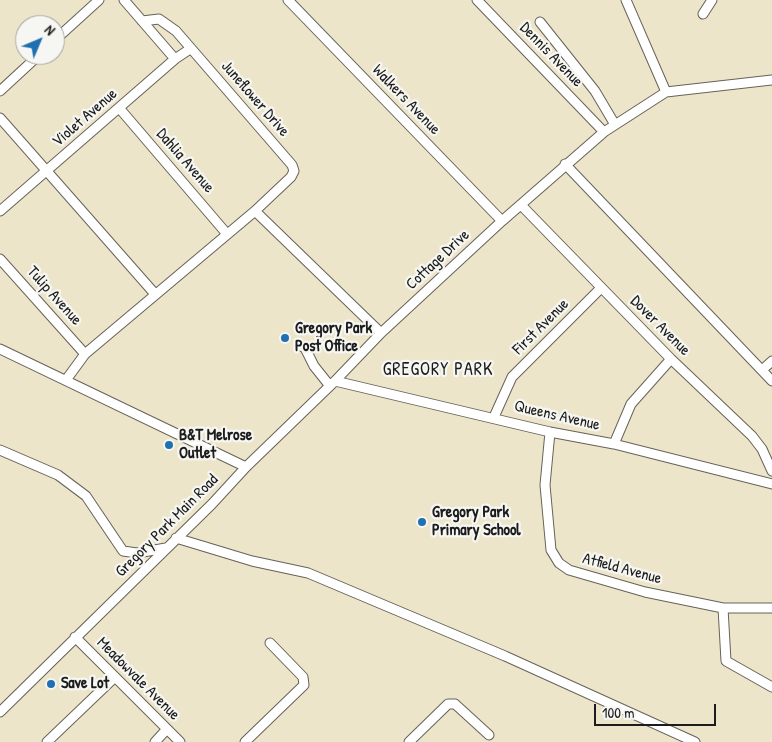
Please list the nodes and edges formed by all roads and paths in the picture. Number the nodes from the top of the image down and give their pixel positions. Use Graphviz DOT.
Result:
graph roads {
  1 [pos="99,0"];
  2 [pos="124,0"];
  3 [pos="288,0"];
  4 [pos="477,0"];
  5 [pos="626,0"];
  6 [pos="712,0"];
  7 [pos="704,14"];
  8 [pos="142,21"];
  9 [pos="540,22"];
  10 [pos="65,31"];
  11 [pos="190,49"];
  12 [pos="175,59"];
  13 [pos="28,65"];
  14 [pos="772,80"];
  15 [pos="0,91"];
  16 [pos="666,92"];
  17 [pos="120,109"];
  18 [pos="0,118"];
  19 [pos="614,124"];
  20 [pos="604,132"];
  21 [pos="565,164"];
  22 [pos="47,172"];
  23 [pos="521,205"];
  24 [pos="0,211"];
  25 [pos="255,211"];
  26 [pos="502,221"];
  27 [pos="228,234"];
  28 [pos="0,259"];
  29 [pos="601,288"];
  30 [pos="156,294"];
  31 [pos="381,332"];
  32 [pos="301,346"];
  33 [pos="0,349"];
  34 [pos="85,354"];
  35 [pos="671,360"];
  36 [pos="772,361"];
  37 [pos="762,370"];
  38 [pos="66,380"];
  39 [pos="772,381"];
  40 [pos="333,383"];
  41 [pos="494,417"];
  42 [pos="550,432"];
  43 [pos="614,444"];
  44 [pos="0,450"];
  45 [pos="246,467"];
  46 [pos="772,471"];
  47 [pos="772,484"];
  48 [pos="176,538"];
  49 [pos="166,548"];
  50 [pos="723,608"];
  51 [pos="772,608"];
  52 [pos="75,637"];
  53 [pos="270,643"];
  54 [pos="115,677"];
  55 [pos="772,687"];
  56 [pos="0,712"];
  57 [pos="167,730"];
  58 [pos="489,735"];
  59 [pos="47,742"];
  60 [pos="155,742"];
  61 [pos="180,742"];
  62 [pos="245,742"];
  63 [pos="409,742"];
  64 [pos="695,742"];
  1 -- 10 [label="street"];
  2 -- 8 [label="street"];
  3 -- 26 [label="street, Walkers Avenue"];
  4 -- 20 [label="street, Dennis Avenue"];
  5 -- 16 [label="street"];
  6 -- 7 [label="street"];
  8 -- 11 [label="street, Juneflower Drive"];
  8 -- 12 [label="street"];
  9 -- 19 [label="street"];
  11 -- 12 [label="street, Violet Avenue"];
  11 -- 25 [label="street, Juneflower Drive"];
  12 -- 17 [label="street, Violet Avenue"];
  13 -- 15 [label="street"];
  14 -- 16 [label="street"];
  16 -- 19 [label="street, Cottage Drive"];
  17 -- 22 [label="street, Violet Avenue"];
  17 -- 27 [label="street, Dahlia Avenue"];
  18 -- 22 [label="street"];
  19 -- 20 [label="street, Cottage Drive"];
  20 -- 21 [label="street, Cottage Drive"];
  21 -- 23 [label="street, Cottage Drive"];
  21 -- 37 [label="street"];
  22 -- 24 [label="street, Violet Avenue"];
  22 -- 30 [label="street"];
  23 -- 26 [label="street, Cottage Drive"];
  23 -- 29 [label="street, Dover Avenue"];
  25 -- 27 [label="street"];
  25 -- 31 [label="street"];
  26 -- 31 [label="street, Cottage Drive"];
  27 -- 30 [label="street"];
  28 -- 34 [label="street, Tulip Avenue"];
  29 -- 35 [label="street, Dover Avenue"];
  29 -- 41 [label="street, First Avenue"];
  30 -- 34 [label="street"];
  31 -- 40 [label="street, Cottage Drive"];
  32 -- 40 [label="street"];
  33 -- 38 [label="street, Gregory Park Main Road"];
  34 -- 38 [label="street"];
  35 -- 43 [label="street"];
  35 -- 46 [label="street, Dover Avenue"];
  36 -- 37 [label="street"];
  37 -- 39 [label="street"];
  38 -- 45 [label="street, Gregory Park Main Road"];
  40 -- 41 [label="street, Queens Avenue"];
  40 -- 45 [label="street, Cottage Drive"];
  41 -- 42 [label="street, Queens Avenue"];
  42 -- 43 [label="street, Queens Avenue"];
  42 -- 50 [label="street, Atfield Avenue"];
  43 -- 47 [label="street, Queens Avenue"];
  44 -- 49 [label="street"];
  45 -- 48 [label="street, Gregory Park Main Road"];
  48 -- 49 [label="street, Gregory Park Main Road"];
  48 -- 64 [label="street"];
  49 -- 52 [label="street, Gregory Park Main Road"];
  50 -- 51 [label="street, Atfield Avenue"];
  50 -- 55 [label="street"];
  52 -- 54 [label="street, Meadowvale Avenue"];
  52 -- 56 [label="street, Gregory Park Main Road"];
  53 -- 62 [label="street"];
  54 -- 57 [label="street, Meadowvale Avenue"];
  54 -- 59 [label="street"];
  57 -- 60 [label="street"];
  57 -- 61 [label="street, Meadowvale Avenue"];
  58 -- 63 [label="street"];
}
